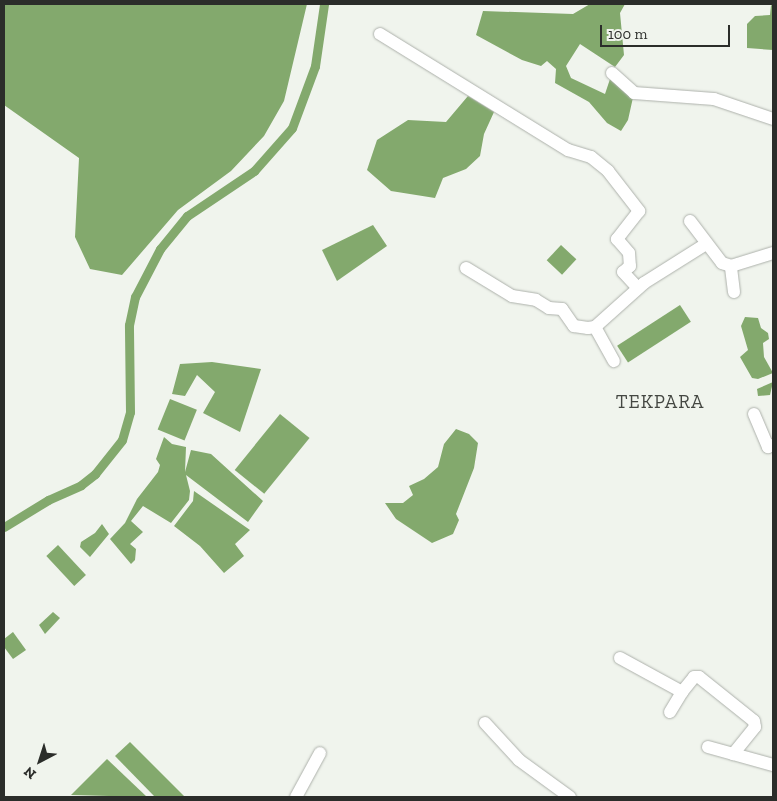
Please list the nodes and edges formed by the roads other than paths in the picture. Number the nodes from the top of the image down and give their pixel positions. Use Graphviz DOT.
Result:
graph roads {
  1 [pos="380,34"];
  2 [pos="612,74"];
  3 [pos="773,119"];
  4 [pos="690,221"];
  5 [pos="706,244"];
  6 [pos="773,253"];
  7 [pos="731,266"];
  8 [pos="466,268"];
  9 [pos="638,288"];
  10 [pos="734,292"];
  11 [pos="595,327"];
  12 [pos="614,361"];
  13 [pos="754,414"];
  14 [pos="773,445"];
  15 [pos="620,658"];
  16 [pos="682,692"];
  17 [pos="670,712"];
  18 [pos="485,723"];
  19 [pos="708,747"];
  20 [pos="320,753"];
  21 [pos="733,754"];
  22 [pos="773,765"];
  23 [pos="296,797"];
  24 [pos="570,797"];
  1 -- 9 [label="street"];
  2 -- 3 [label="street"];
  4 -- 5 [label="street"];
  5 -- 7 [label="street"];
  5 -- 9 [label="street"];
  6 -- 7 [label="street"];
  7 -- 10 [label="street"];
  8 -- 11 [label="street"];
  9 -- 11 [label="street"];
  11 -- 12 [label="street"];
  13 -- 14 [label="street"];
  15 -- 16 [label="street"];
  16 -- 17 [label="street"];
  16 -- 21 [label="street"];
  18 -- 24 [label="street"];
  19 -- 21 [label="street"];
  20 -- 23 [label="street"];
  21 -- 22 [label="street"];
}
